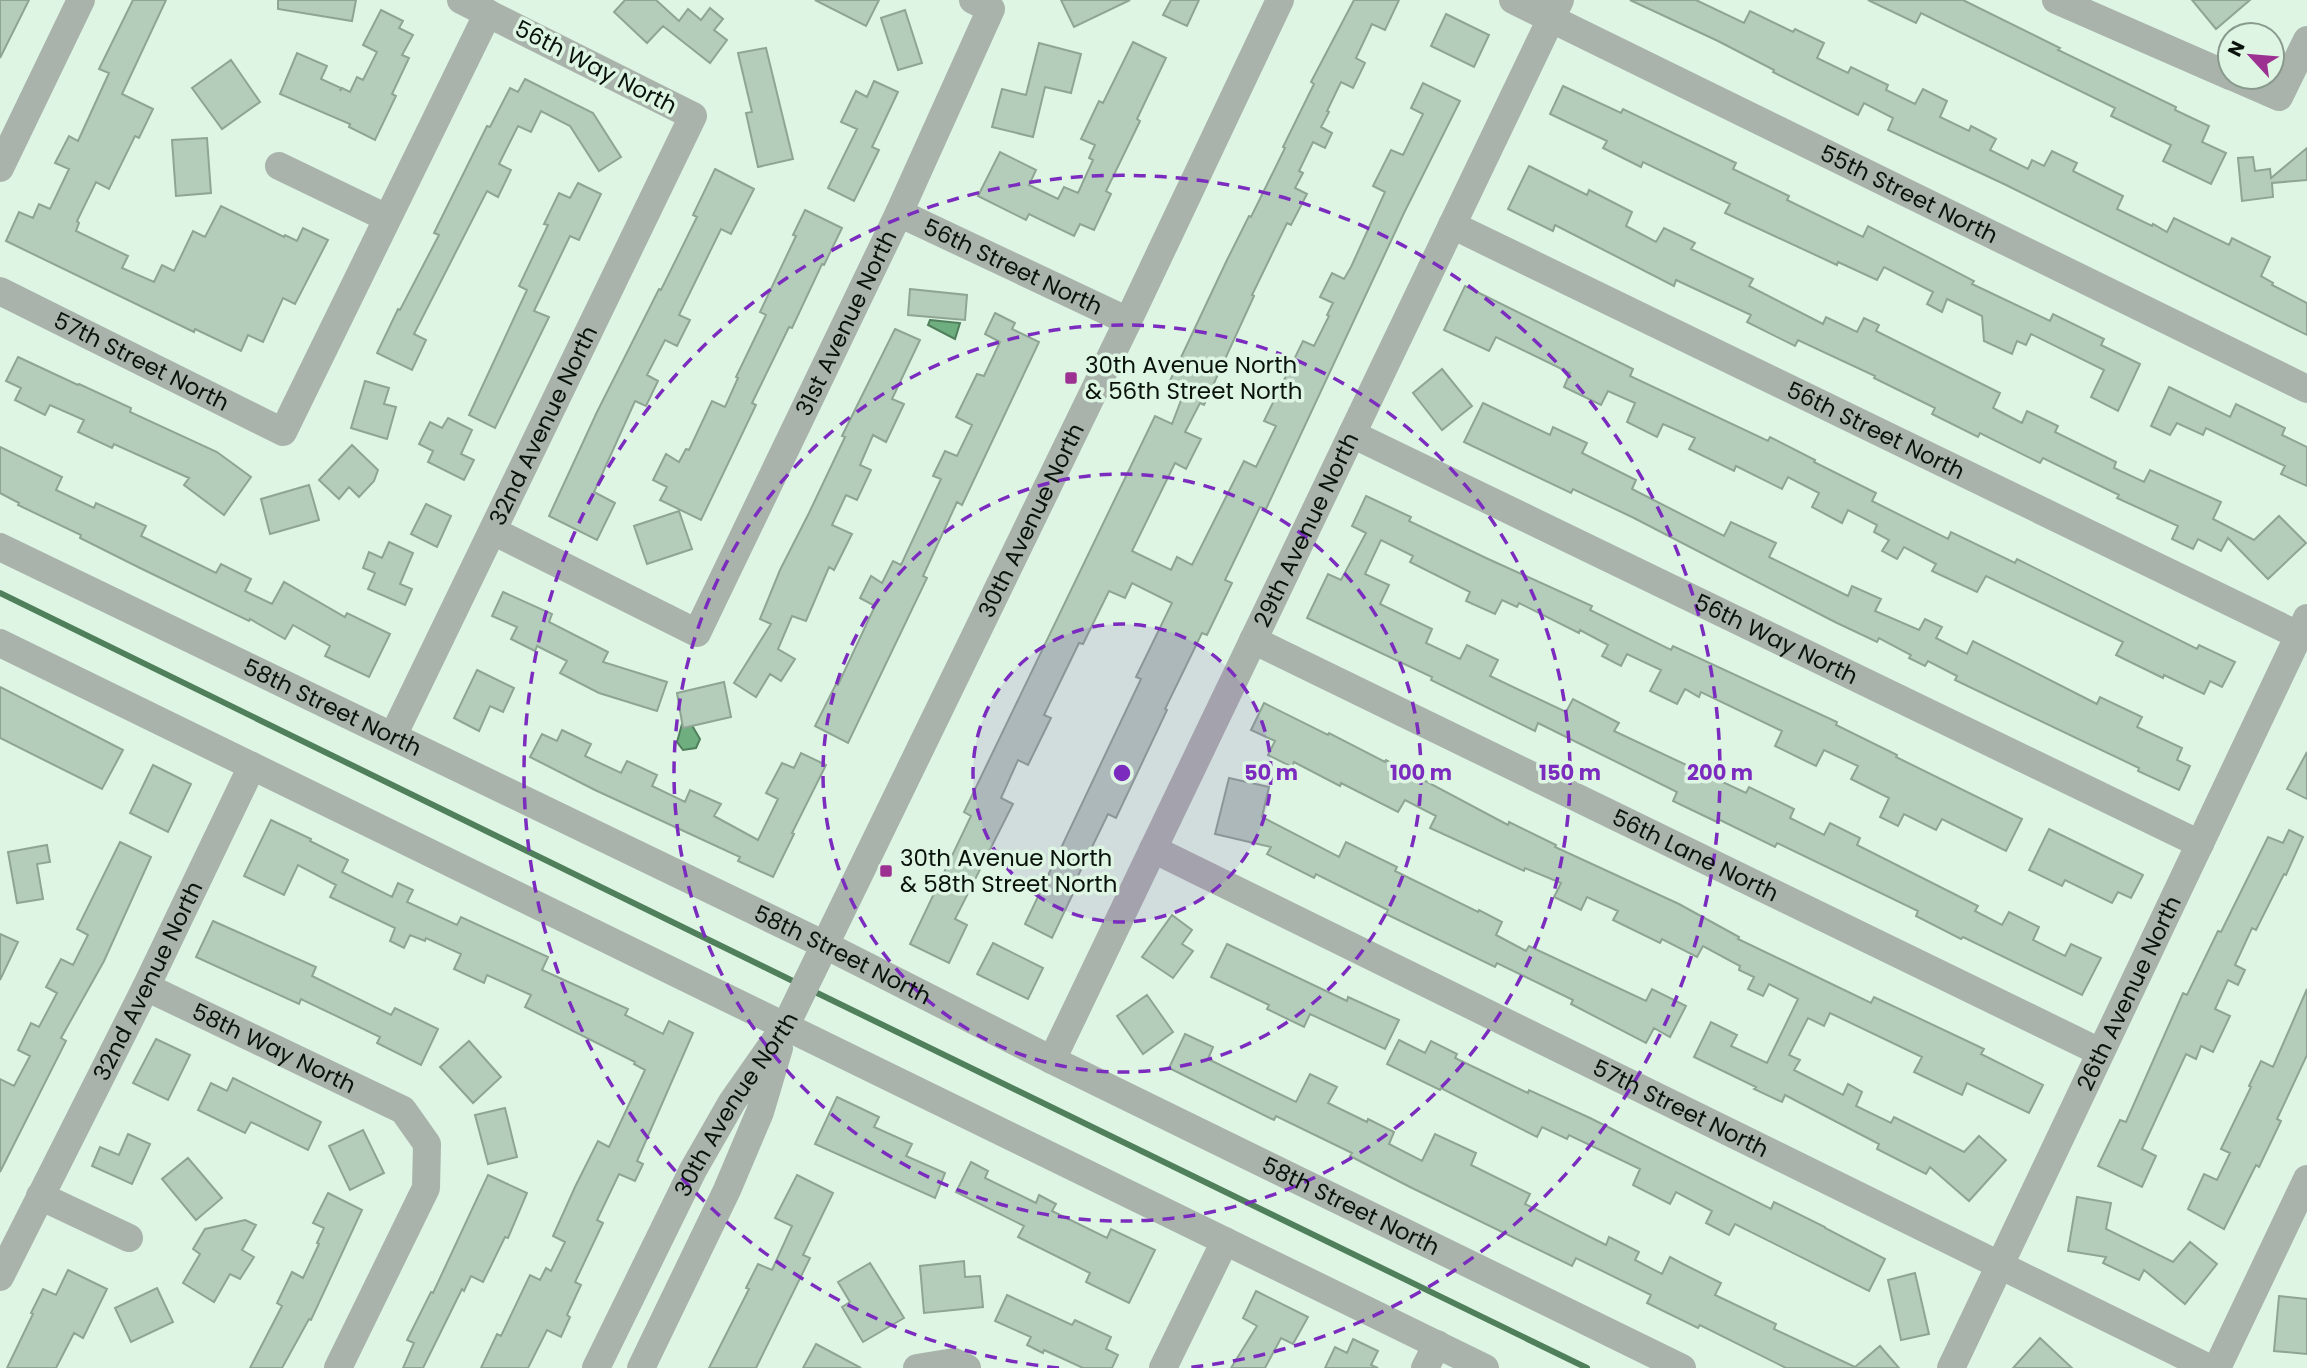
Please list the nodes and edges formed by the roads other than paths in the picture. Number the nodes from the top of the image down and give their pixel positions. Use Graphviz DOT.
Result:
graph roads {
  1 [pos="80,0"];
  2 [pos="461,0"];
  3 [pos="1280,0"];
  4 [pos="1513,0"];
  5 [pos="2056,0"];
  6 [pos="982,5"];
  7 [pos="1555,9"];
  8 [pos="488,13"];
  9 [pos="2307,40"];
  10 [pos="2216,69"];
  11 [pos="2286,83"];
  12 [pos="2265,91"];
  13 [pos="2282,91"];
  14 [pos="693,116"];
  15 [pos="279,166"];
  16 [pos="0,168"];
  17 [pos="899,213"];
  18 [pos="387,218"];
  19 [pos="1452,225"];
  20 [pos="0,291"];
  21 [pos="1128,321"];
  22 [pos="2307,389"];
  23 [pos="1352,434"];
  24 [pos="493,531"];
  25 [pos="0,547"];
  26 [pos="2303,627"];
  27 [pos="1253,640"];
  28 [pos="0,643"];
  29 [pos="393,736"];
  30 [pos="253,766"];
  31 [pos="2200,844"];
  32 [pos="1153,849"];
  33 [pos="821,955"];
  34 [pos="146,987"];
  35 [pos="790,1017"];
  36 [pos="2100,1052"];
  37 [pos="1052,1060"];
  38 [pos="2307,1179"];
  39 [pos="40,1196"];
  40 [pos="129,1238"];
  41 [pos="1225,1241"];
  42 [pos="3,1265"];
  43 [pos="2001,1266"];
  44 [pos="1431,1356"];
  45 [pos="338,1368"];
  46 [pos="596,1368"];
  47 [pos="641,1368"];
  48 [pos="918,1368"];
  49 [pos="967,1368"];
  50 [pos="1163,1368"];
  51 [pos="1485,1368"];
  52 [pos="1682,1368"];
  53 [pos="1951,1368"];
  54 [pos="2209,1368"];
  55 [pos="2217,1368"];
  1 -- 16 [label="street"];
  2 -- 8 [label="street, 56th Way North"];
  3 -- 21 [label="street, 30th Avenue North"];
  4 -- 7 [label="street, 55th Street North"];
  5 -- 10 [label="street"];
  6 -- 17 [label="street, 31st Avenue North"];
  7 -- 19 [label="street, 29th Avenue North"];
  7 -- 22 [label="street, 55th Street North"];
  8 -- 14 [label="street, 56th Way North"];
  8 -- 18 [label="street"];
  9 -- 11 [label="street"];
  12 -- 13 [label="street"];
  14 -- 24 [label="street, 32nd Avenue North"];
  15 -- 18 [label="street"];
  17 -- 21 [label="street, 56th Street North"];
  17 -- 24 [label="street, 31st Avenue North"];
  18 -- 20 [label="street, 57th Street North"];
  19 -- 23 [label="street, 29th Avenue North"];
  19 -- 26 [label="street, 56th Street North"];
  21 -- 33 [label="street, 30th Avenue North"];
  23 -- 27 [label="street, 29th Avenue North"];
  23 -- 31 [label="street, 56th Way North"];
  24 -- 29 [label="street, 32nd Avenue North"];
  25 -- 29 [label="street, 58th Street North"];
  26 -- 31 [label="street, 26th Avenue North"];
  27 -- 32 [label="street, 29th Avenue North"];
  27 -- 36 [label="street, 56th Lane North"];
  28 -- 30 [label="street"];
  29 -- 33 [label="street, 58th Street North"];
  30 -- 34 [label="street, 32nd Avenue North"];
  30 -- 35 [label="street"];
  31 -- 36 [label="street, 26th Avenue North"];
  32 -- 37 [label="street, 29th Avenue North"];
  32 -- 43 [label="street, 57th Street North"];
  33 -- 35 [label="street, 30th Avenue North"];
  33 -- 37 [label="street, 58th Street North"];
  34 -- 39 [label="street, 32nd Avenue North"];
  34 -- 45 [label="street, 58th Way North"];
  35 -- 41 [label="street"];
  35 -- 46 [label="street, 30th Avenue North"];
  35 -- 47 [label="street, 30th Avenue North"];
  36 -- 43 [label="street, 26th Avenue North"];
  37 -- 52 [label="street, 58th Street North"];
  38 -- 55 [label="street"];
  39 -- 40 [label="street"];
  39 -- 42 [label="street, 32nd Avenue North"];
  41 -- 44 [label="street"];
  41 -- 50 [label="street"];
  43 -- 53 [label="street, 26th Avenue North"];
  43 -- 54 [label="street, 57th Street North"];
  44 -- 51 [label="street"];
  48 -- 49 [label="street"];
}
